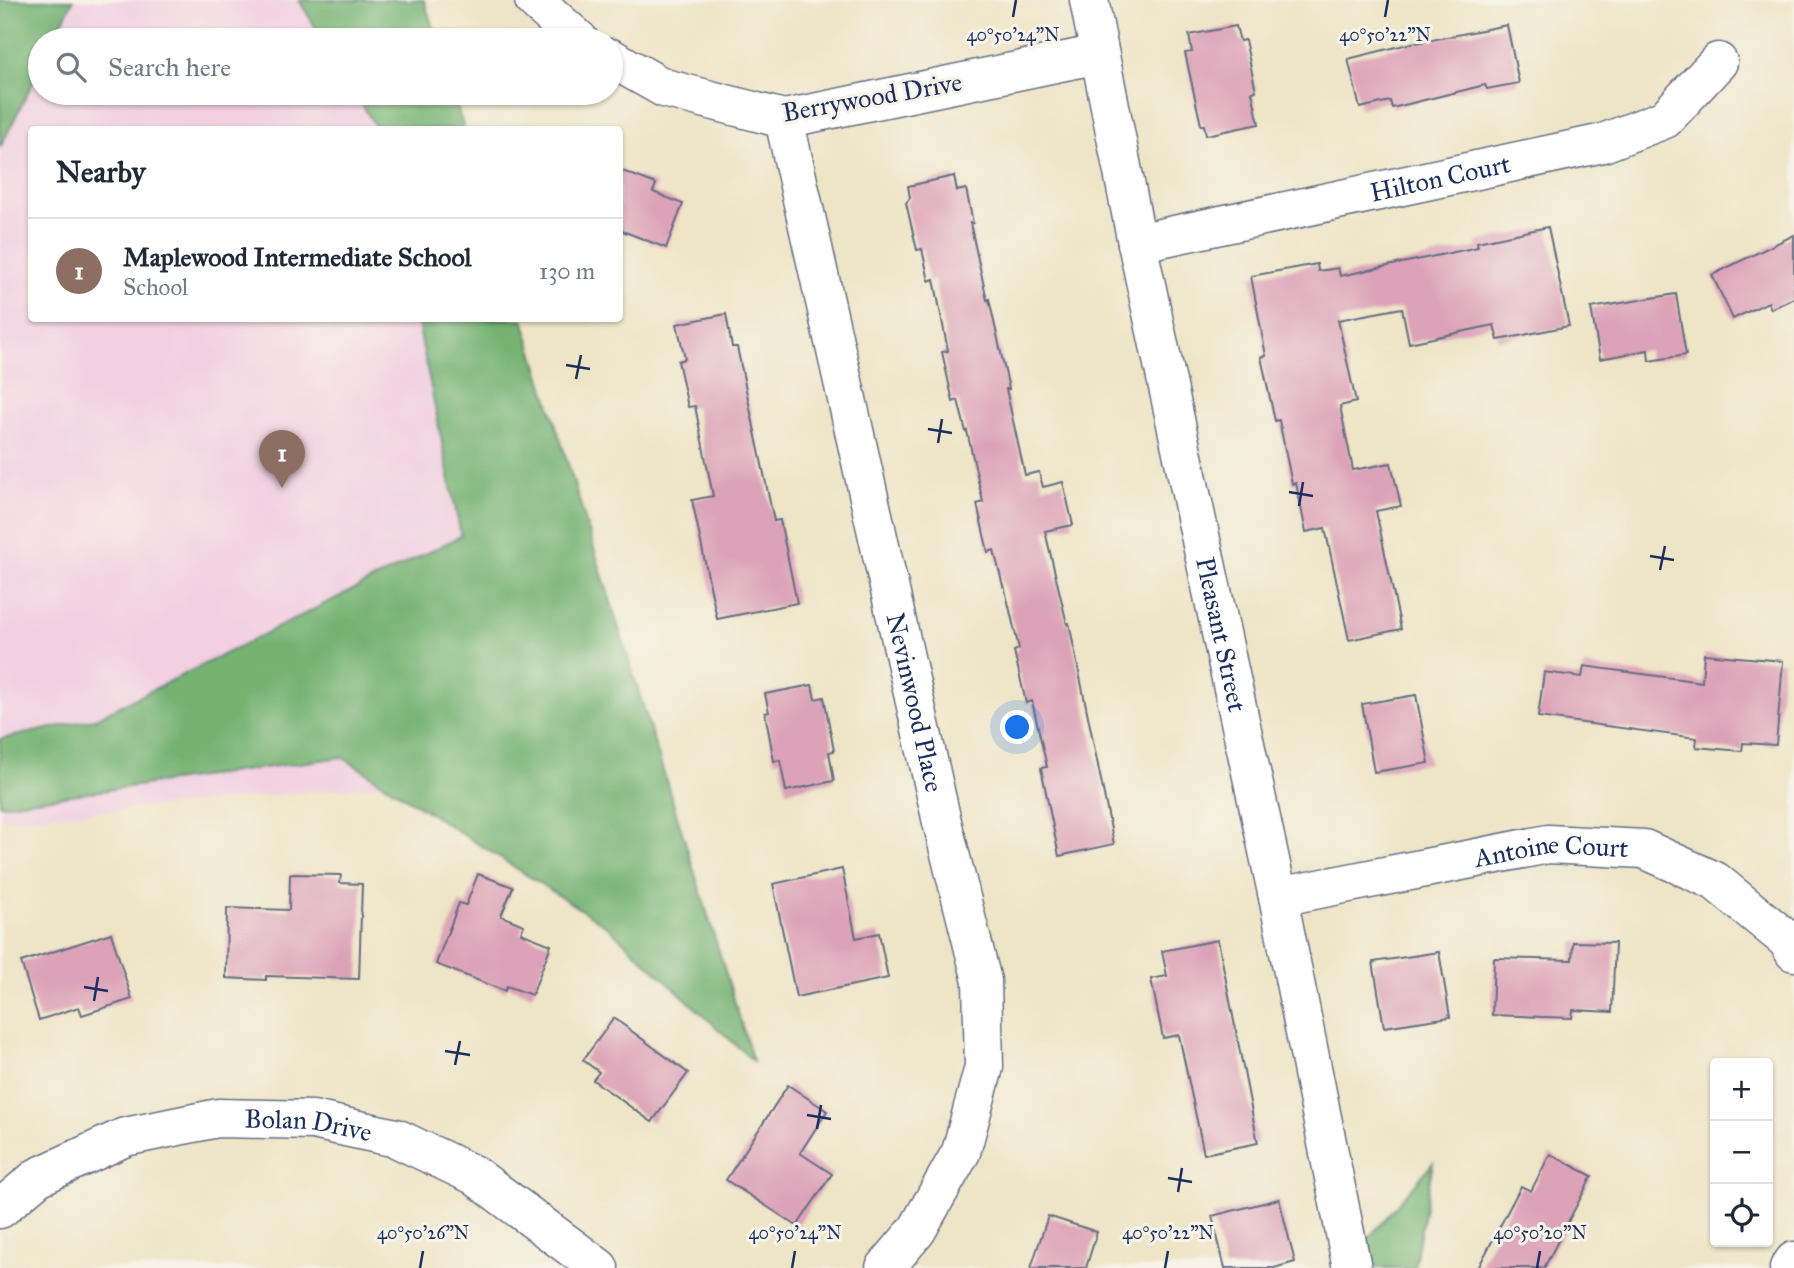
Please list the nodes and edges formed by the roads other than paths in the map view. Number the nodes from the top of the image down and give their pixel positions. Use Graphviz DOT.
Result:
graph roads {
  1 [pos="534,0"];
  2 [pos="1089,0"];
  3 [pos="566,28"];
  4 [pos="1099,54"];
  5 [pos="1718,62"];
  6 [pos="623,65"];
  7 [pos="783,118"];
  8 [pos="1137,243"];
  9 [pos="1278,897"];
  10 [pos="1794,952"];
  11 [pos="0,1209"];
  12 [pos="1794,1261"];
  13 [pos="599,1268"];
  14 [pos="886,1268"];
  15 [pos="1352,1268"];
  16 [pos="1789,1268"];
  1 -- 3 [label="street"];
  2 -- 4 [label="street, Pleasant Street"];
  4 -- 7 [label="street, Berrywood Drive"];
  4 -- 8 [label="street, Pleasant Street"];
  5 -- 8 [label="street, Hilton Court"];
  6 -- 7 [label="street, Berrywood Drive"];
  7 -- 14 [label="street, Nevinwood Place"];
  8 -- 9 [label="street, Pleasant Street"];
  9 -- 10 [label="street, Antoine Court"];
  9 -- 15 [label="street, Pleasant Street"];
  11 -- 13 [label="street, Bolan Drive"];
  12 -- 16 [label="street"];
}
